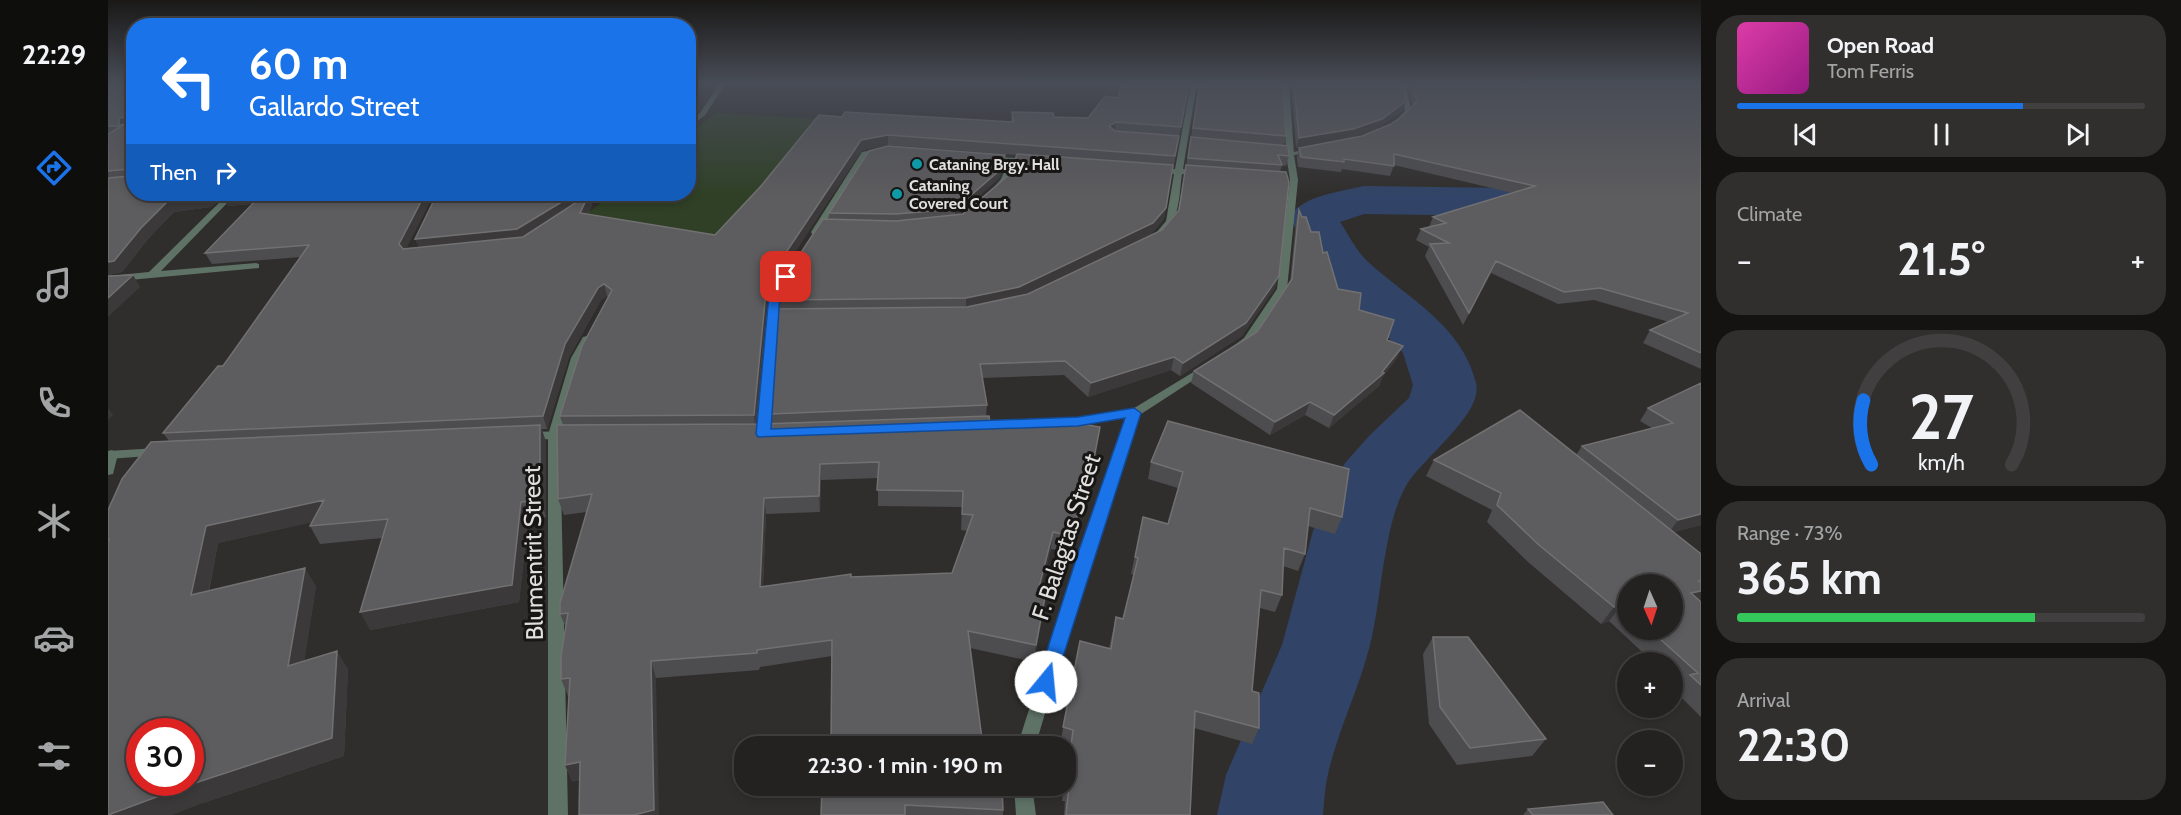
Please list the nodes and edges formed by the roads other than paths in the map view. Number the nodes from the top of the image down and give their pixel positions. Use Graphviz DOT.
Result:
graph roads {
  1 [pos="1188,121"];
  2 [pos="1288,121"];
  3 [pos="1400,121"];
  4 [pos="1390,128"];
  5 [pos="1173,141"];
  6 [pos="1185,142"];
  7 [pos="1197,143"];
  8 [pos="1319,148"];
  9 [pos="888,149"];
  10 [pos="1278,150"];
  11 [pos="1289,153"];
  12 [pos="978,157"];
  13 [pos="1012,160"];
  14 [pos="1034,161"];
  15 [pos="1147,170"];
  16 [pos="1180,172"];
  17 [pos="1214,175"];
  18 [pos="987,198"];
  19 [pos="225,201"];
  20 [pos="589,201"];
  21 [pos="569,214"];
  22 [pos="1155,238"];
  23 [pos="806,245"];
  24 [pos="794,265"];
  25 [pos="256,266"];
  26 [pos="153,274"];
  27 [pos="108,279"];
  28 [pos="784,316"];
  29 [pos="773,317"];
  30 [pos="596,323"];
  31 [pos="1230,352"];
  32 [pos="1212,363"];
  33 [pos="1134,413"];
  34 [pos="1020,424"];
  35 [pos="763,434"];
  36 [pos="554,435"];
  37 [pos="589,435"];
  38 [pos="520,437"];
  39 [pos="171,452"];
  40 [pos="110,454"];
  41 [pos="108,471"];
  42 [pos="1029,736"];
  43 [pos="1024,796"];
  44 [pos="558,815"];
  45 [pos="1026,815"];
  1 -- 6 [label="street"];
  2 -- 11 [label="street"];
  3 -- 4 [label="street"];
  5 -- 6 [label="street"];
  6 -- 7 [label="street"];
  6 -- 16 [label="street"];
  8 -- 11 [label="street"];
  9 -- 23 [label="street"];
  10 -- 11 [label="street"];
  11 -- 31 [label="street"];
  12 -- 13 [label="street"];
  13 -- 14 [label="street"];
  13 -- 18 [label="street"];
  15 -- 16 [label="street"];
  16 -- 17 [label="street"];
  16 -- 22 [label="street"];
  19 -- 26 [label="street"];
  20 -- 21 [label="street"];
  24 -- 29 [label="street"];
  25 -- 26 [label="street"];
  26 -- 27 [label="street"];
  28 -- 29 [label="street"];
  29 -- 35 [label="street"];
  30 -- 36 [label="street, Blumentrit Street"];
  32 -- 33 [label="street"];
  33 -- 34 [label="street"];
  33 -- 42 [label="street, F. Balagtas Street"];
  36 -- 37 [label="street"];
  36 -- 38 [label="street"];
  36 -- 44 [label="street, Blumentrit Street"];
  39 -- 40 [label="street"];
  40 -- 41 [label="street"];
  43 -- 45 [label="street"];
}
